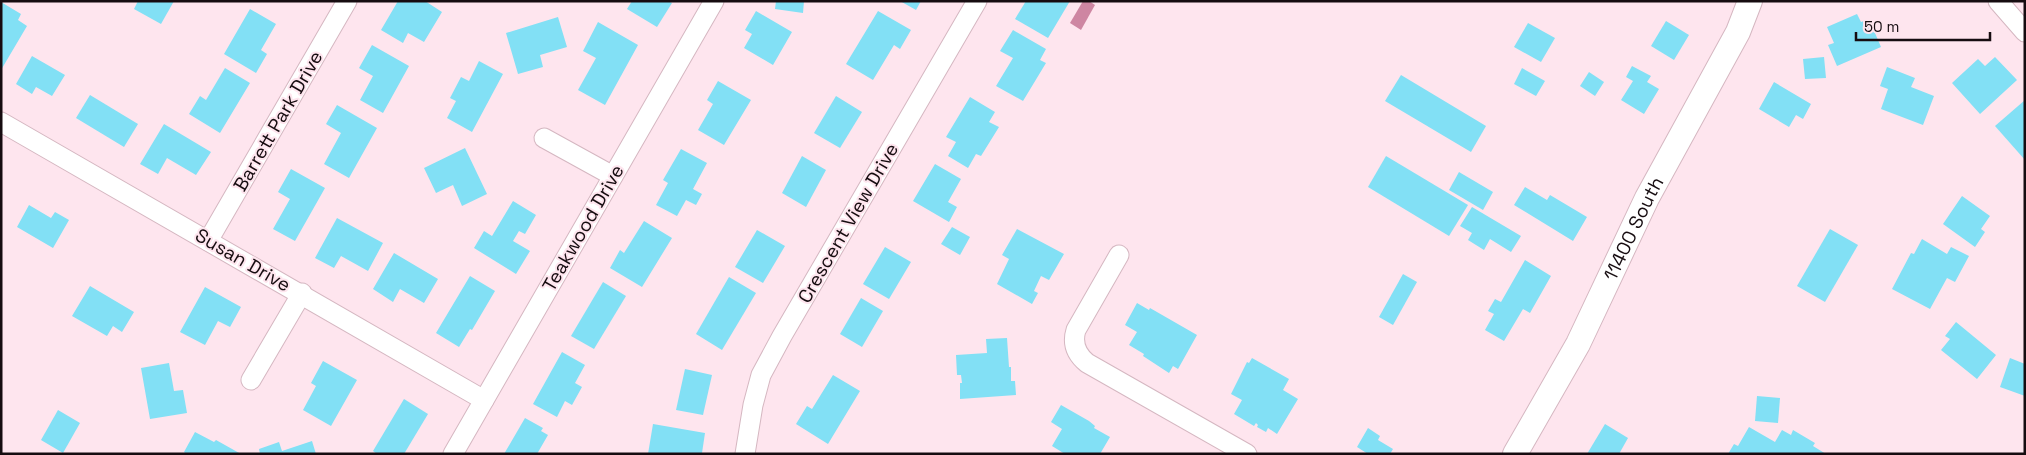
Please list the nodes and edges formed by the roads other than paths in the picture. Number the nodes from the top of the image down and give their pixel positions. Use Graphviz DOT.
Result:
graph roads {
  1 [pos="347,1"];
  2 [pos="714,1"];
  3 [pos="977,1"];
  4 [pos="1750,1"];
  5 [pos="1998,1"];
  6 [pos="2025,32"];
  7 [pos="1,122"];
  8 [pos="544,138"];
  9 [pos="613,176"];
  10 [pos="208,240"];
  11 [pos="1119,255"];
  12 [pos="302,294"];
  13 [pos="251,380"];
  14 [pos="484,400"];
  15 [pos="453,454"];
  16 [pos="745,454"];
  17 [pos="1247,454"];
  18 [pos="1515,454"];
  1 -- 10 [label="street, Barrett Park Drive"];
  2 -- 9 [label="street, Teakwood Drive"];
  3 -- 16 [label="street, Crescent View Drive"];
  4 -- 18 [label="street, 11400 South"];
  5 -- 6 [label="street"];
  7 -- 10 [label="street, Susan Drive"];
  8 -- 9 [label="street"];
  9 -- 14 [label="street, Teakwood Drive"];
  10 -- 12 [label="street, Susan Drive"];
  11 -- 17 [label="street"];
  12 -- 13 [label="street"];
  12 -- 14 [label="street, Susan Drive"];
  14 -- 15 [label="street, Teakwood Drive"];
}
